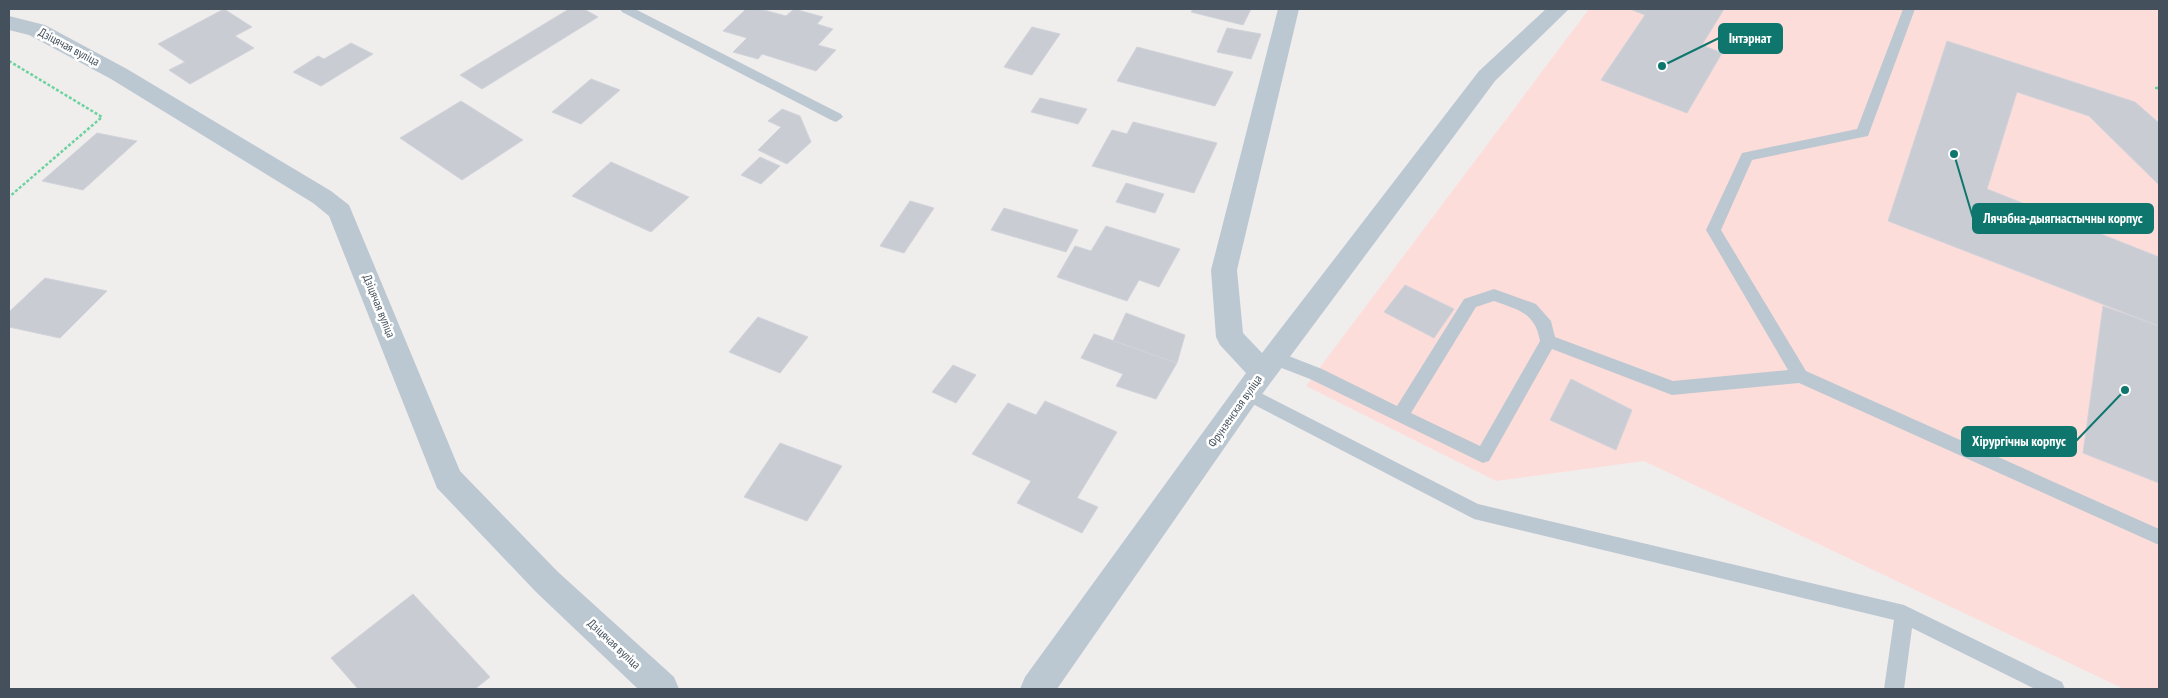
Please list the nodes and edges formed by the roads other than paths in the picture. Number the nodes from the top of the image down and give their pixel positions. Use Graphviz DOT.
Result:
graph roads {
  1 [pos="626,9"];
  2 [pos="1288,9"];
  3 [pos="1558,9"];
  4 [pos="1910,9"];
  5 [pos="9,24"];
  6 [pos="836,117"];
  7 [pos="1548,341"];
  8 [pos="1262,374"];
  9 [pos="1800,376"];
  10 [pos="1400,416"];
  11 [pos="2159,537"];
  12 [pos="1904,614"];
  13 [pos="662,689"];
  14 [pos="1037,689"];
  15 [pos="1894,689"];
  16 [pos="2055,689"];
  1 -- 6 [label="lane"];
  2 -- 8 [label="street, Фрунзенская вуліца"];
  3 -- 8 [label="street"];
  4 -- 9 [label="lane"];
  5 -- 13 [label="street, Дзіцячая вуліца"];
  7 -- 9 [label="lane"];
  7 -- 10 [label="lane"];
  7 -- 10 [label="lane"];
  8 -- 10 [label="lane"];
  8 -- 12 [label="lane"];
  8 -- 14 [label="street, Фрунзенская вуліца"];
  9 -- 11 [label="lane"];
  12 -- 15 [label="lane"];
  12 -- 16 [label="lane"];
}
